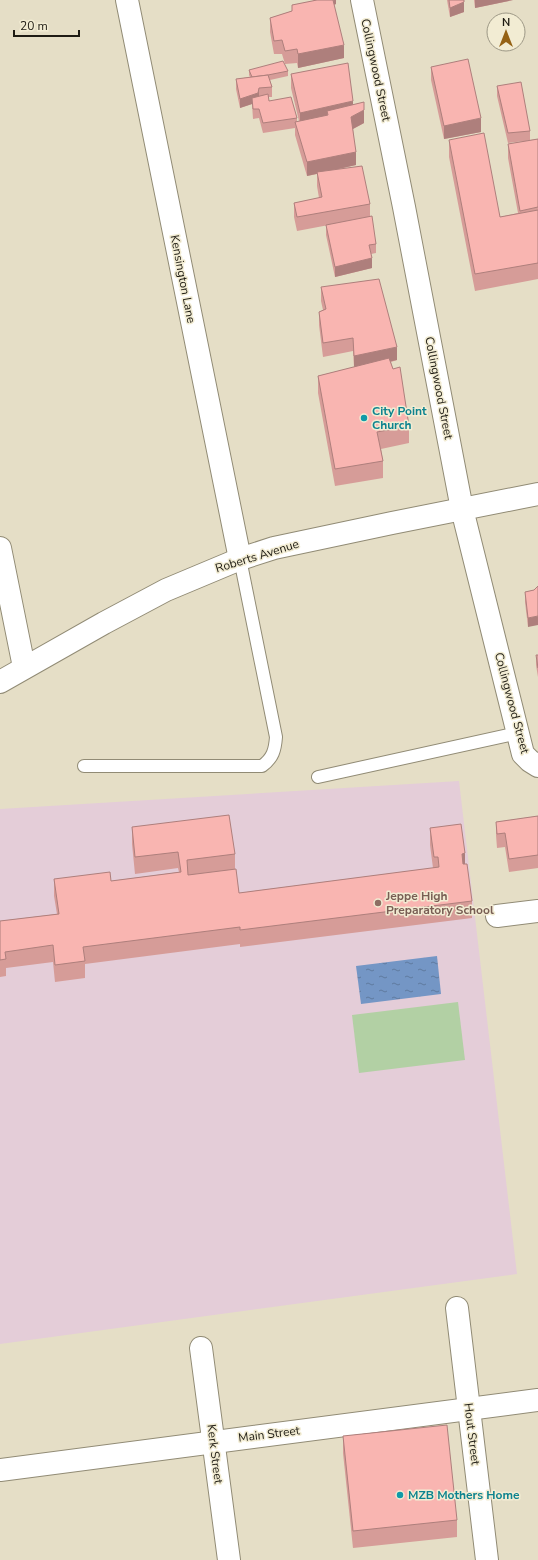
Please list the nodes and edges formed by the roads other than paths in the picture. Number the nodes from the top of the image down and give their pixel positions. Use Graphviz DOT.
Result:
graph roads {
  1 [pos="127,0"];
  2 [pos="362,0"];
  3 [pos="538,494"];
  4 [pos="462,509"];
  5 [pos="0,548"];
  6 [pos="240,559"];
  7 [pos="24,667"];
  8 [pos="0,682"];
  9 [pos="518,733"];
  10 [pos="84,766"];
  11 [pos="538,766"];
  12 [pos="318,777"];
  13 [pos="538,911"];
  14 [pos="497,916"];
  15 [pos="458,1308"];
  16 [pos="202,1348"];
  17 [pos="538,1400"];
  18 [pos="468,1408"];
  19 [pos="214,1441"];
  20 [pos="0,1470"];
  21 [pos="229,1560"];
  22 [pos="487,1560"];
  1 -- 6 [label="street, Kensington Lane"];
  2 -- 4 [label="street, Collingwood Street"];
  3 -- 4 [label="street, Roberts Avenue"];
  4 -- 6 [label="street, Roberts Avenue"];
  4 -- 9 [label="street, Collingwood Street"];
  5 -- 7 [label="street"];
  6 -- 7 [label="street, Roberts Avenue"];
  6 -- 10 [label="lane"];
  7 -- 8 [label="street, Roberts Avenue"];
  9 -- 11 [label="street, Collingwood Street"];
  9 -- 12 [label="lane"];
  13 -- 14 [label="street"];
  15 -- 18 [label="street, Hout Street"];
  16 -- 19 [label="street, Kerk Street"];
  17 -- 18 [label="street, Main Street"];
  18 -- 19 [label="street, Main Street"];
  18 -- 22 [label="street, Hout Street"];
  19 -- 20 [label="street, Main Street"];
  19 -- 21 [label="street, Kerk Street"];
}
